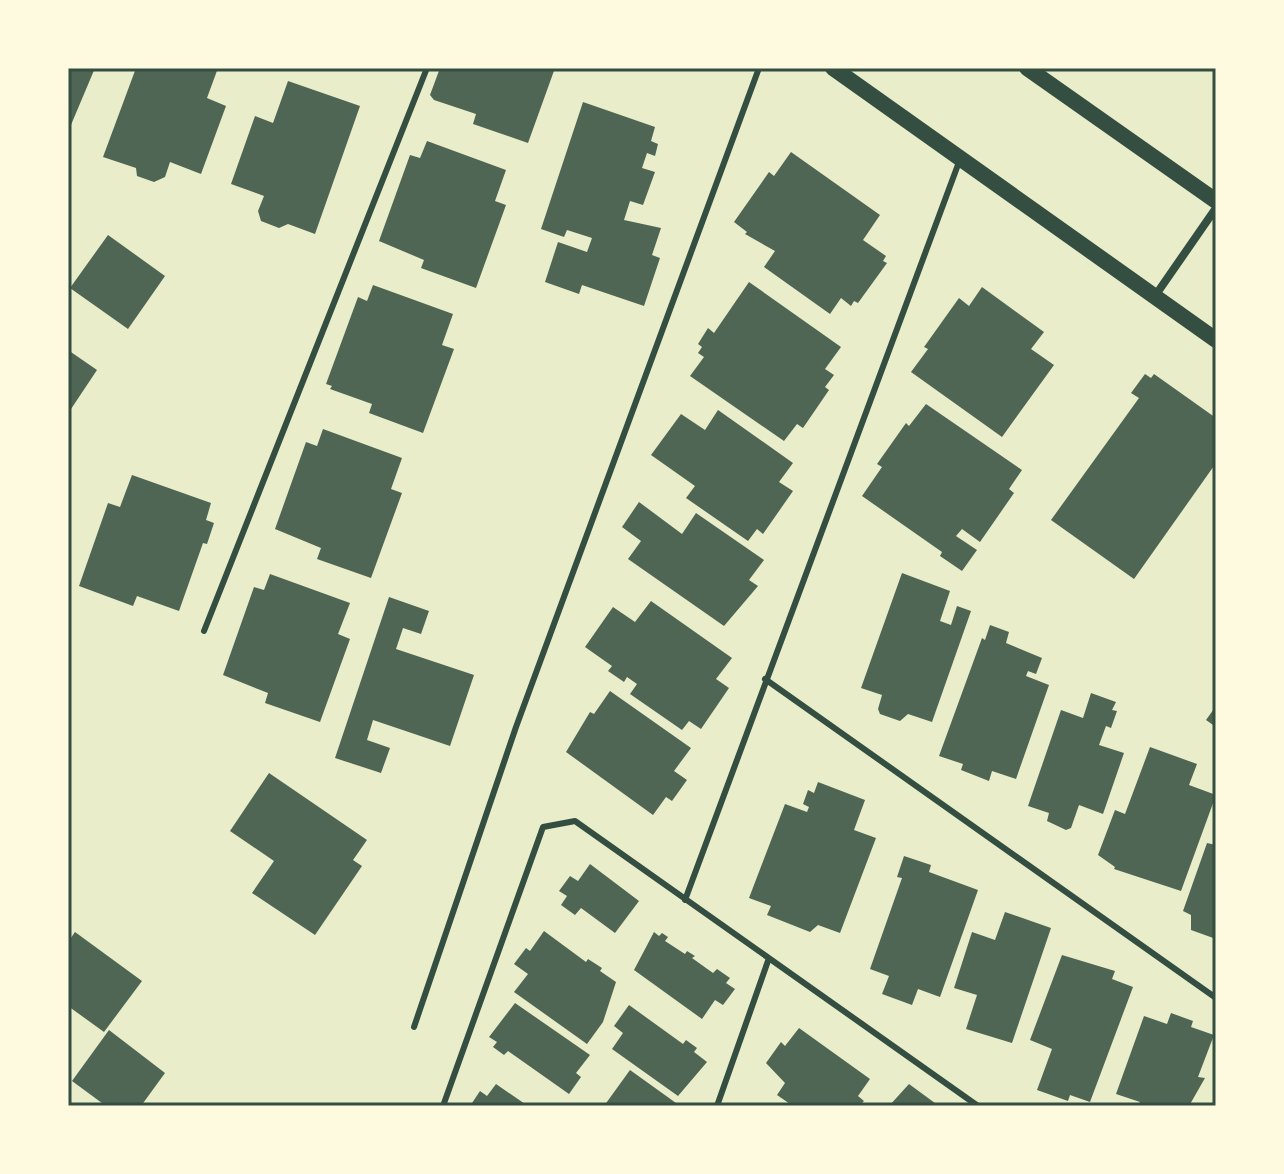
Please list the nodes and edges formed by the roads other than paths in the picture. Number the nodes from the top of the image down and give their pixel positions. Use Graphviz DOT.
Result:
graph roads {
  1 [pos="427,68"];
  2 [pos="759,68"];
  3 [pos="833,68"];
  4 [pos="1027,68"];
  5 [pos="961,159"];
  6 [pos="1216,201"];
  7 [pos="1216,208"];
  8 [pos="1155,296"];
  9 [pos="1216,340"];
  10 [pos="204,631"];
  11 [pos="765,679"];
  12 [pos="685,900"];
  13 [pos="769,958"];
  14 [pos="1216,998"];
  15 [pos="414,1027"];
  16 [pos="443,1106"];
  17 [pos="717,1106"];
  18 [pos="978,1106"];
  1 -- 10 [label="lane"];
  2 -- 15 [label="lane"];
  3 -- 5 [label="main road"];
  4 -- 6 [label="main road"];
  5 -- 8 [label="main road"];
  5 -- 11 [label="lane"];
  7 -- 8 [label="street"];
  8 -- 9 [label="main road"];
  11 -- 12 [label="lane"];
  11 -- 14 [label="lane"];
  12 -- 13 [label="lane"];
  12 -- 16 [label="lane"];
  13 -- 17 [label="lane"];
  13 -- 18 [label="lane"];
}
